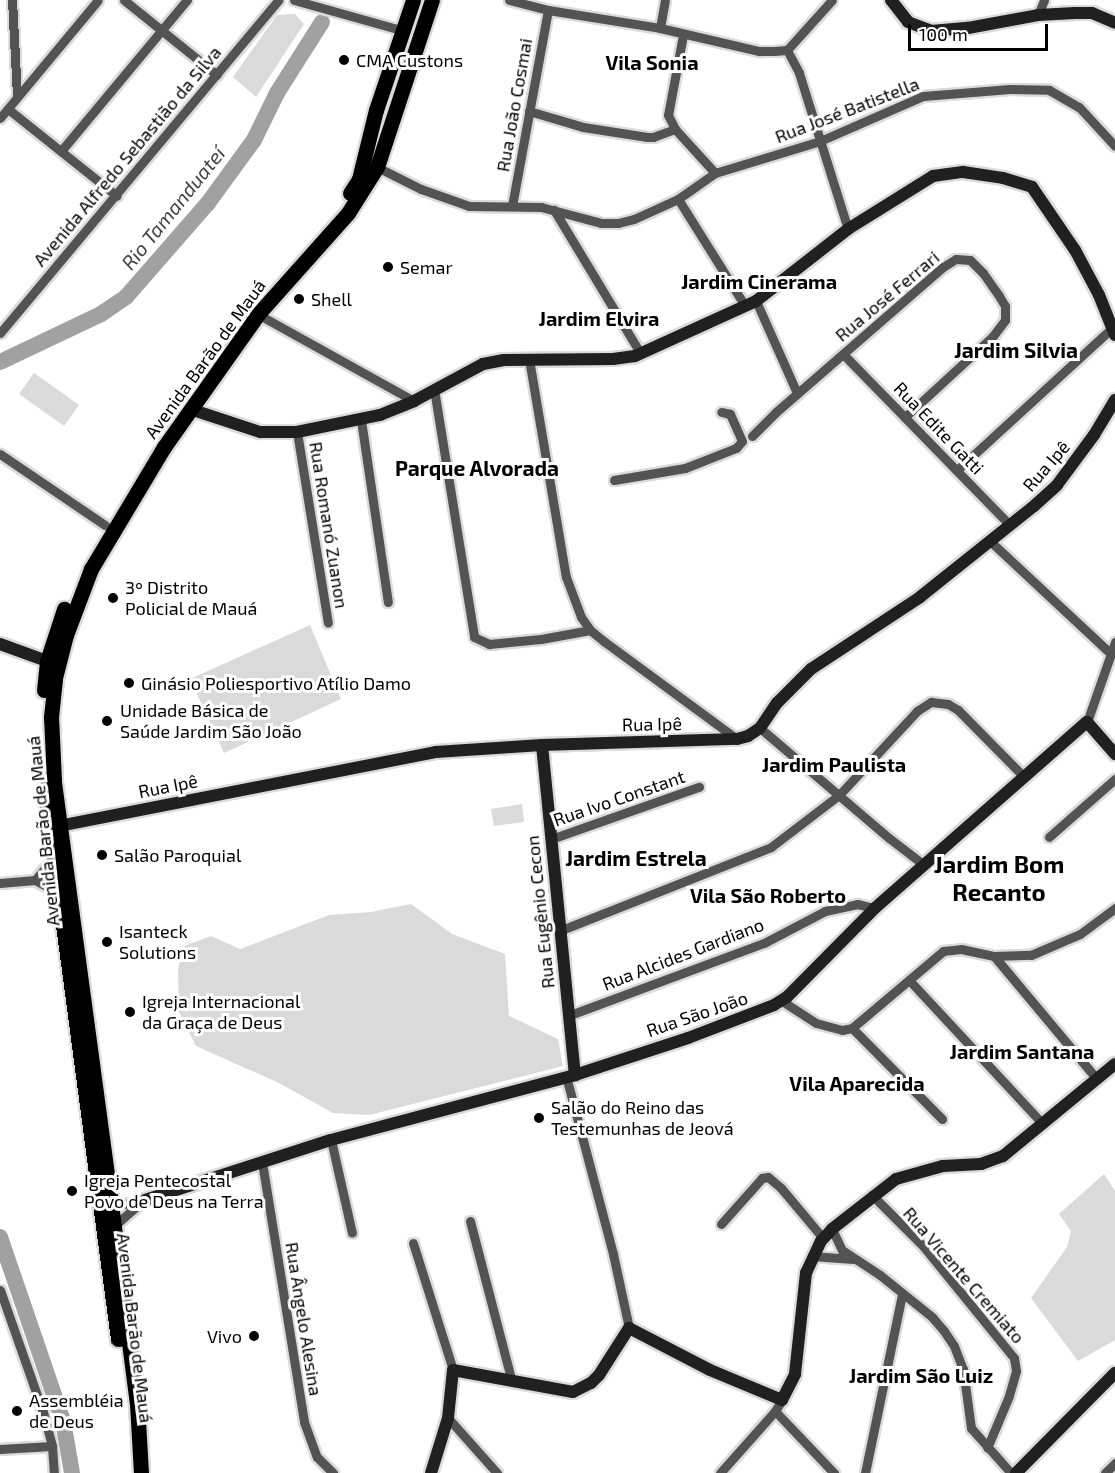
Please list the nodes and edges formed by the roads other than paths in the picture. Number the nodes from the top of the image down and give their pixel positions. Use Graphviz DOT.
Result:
graph roads {
  1 [pos="12,0"];
  2 [pos="124,0"];
  3 [pos="186,0"];
  4 [pos="278,0"];
  5 [pos="294,0"];
  6 [pos="412,0"];
  7 [pos="432,0"];
  8 [pos="509,0"];
  9 [pos="665,0"];
  10 [pos="832,0"];
  11 [pos="891,0"];
  12 [pos="1044,0"];
  13 [pos="94,2"];
  14 [pos="548,10"];
  15 [pos="1038,15"];
  16 [pos="1115,23"];
  17 [pos="660,28"];
  18 [pos="401,30"];
  19 [pos="162,31"];
  20 [pos="683,35"];
  21 [pos="787,50"];
  22 [pos="218,75"];
  23 [pos="17,95"];
  24 [pos="8,109"];
  25 [pos="376,110"];
  26 [pos="529,111"];
  27 [pos="394,115"];
  28 [pos="0,117"];
  29 [pos="675,129"];
  30 [pos="820,141"];
  31 [pos="1115,146"];
  32 [pos="62,151"];
  33 [pos="377,167"];
  34 [pos="715,173"];
  35 [pos="117,196"];
  36 [pos="678,199"];
  37 [pos="512,206"];
  38 [pos="554,210"];
  39 [pos="848,229"];
  40 [pos="751,304"];
  41 [pos="255,312"];
  42 [pos="1114,332"];
  43 [pos="0,333"];
  44 [pos="641,354"];
  45 [pos="843,354"];
  46 [pos="530,359"];
  47 [pos="434,389"];
  48 [pos="797,393"];
  49 [pos="414,400"];
  50 [pos="1115,400"];
  51 [pos="187,407"];
  52 [pos="721,412"];
  53 [pos="905,417"];
  54 [pos="361,420"];
  55 [pos="297,432"];
  56 [pos="752,436"];
  57 [pos="0,454"];
  58 [pos="957,470"];
  59 [pos="614,480"];
  60 [pos="105,525"];
  61 [pos="1010,525"];
  62 [pos="991,542"];
  63 [pos="388,602"];
  64 [pos="328,623"];
  65 [pos="590,630"];
  66 [pos="1115,642"];
  67 [pos="0,644"];
  68 [pos="1111,654"];
  69 [pos="53,663"];
  70 [pos="1087,722"];
  71 [pos="760,728"];
  72 [pos="737,739"];
  73 [pos="542,745"];
  74 [pos="1115,754"];
  75 [pos="1024,777"];
  76 [pos="1115,779"];
  77 [pos="44,784"];
  78 [pos="699,787"];
  79 [pos="839,795"];
  80 [pos="60,826"];
  81 [pos="1049,837"];
  82 [pos="551,839"];
  83 [pos="52,860"];
  84 [pos="924,865"];
  85 [pos="35,880"];
  86 [pos="0,882"];
  87 [pos="57,890"];
  88 [pos="70,906"];
  89 [pos="875,908"];
  90 [pos="1115,908"];
  91 [pos="559,930"];
  92 [pos="994,956"];
  93 [pos="909,980"];
  94 [pos="782,1001"];
  95 [pos="570,1015"];
  96 [pos="852,1028"];
  97 [pos="1115,1064"];
  98 [pos="571,1075"];
  99 [pos="1097,1079"];
  100 [pos="942,1119"];
  101 [pos="1043,1125"];
  102 [pos="331,1140"];
  103 [pos="262,1162"];
  104 [pos="872,1195"];
  105 [pos="145,1200"];
  106 [pos="106,1208"];
  107 [pos="470,1221"];
  108 [pos="721,1224"];
  109 [pos="114,1226"];
  110 [pos="352,1233"];
  111 [pos="828,1234"];
  112 [pos="413,1243"];
  113 [pos="812,1256"];
  114 [pos="853,1259"];
  115 [pos="0,1290"];
  116 [pos="902,1294"];
  117 [pos="629,1328"];
  118 [pos="453,1370"];
  119 [pos="1115,1373"];
  120 [pos="512,1382"];
  121 [pos="782,1400"];
  122 [pos="775,1412"];
  123 [pos="448,1418"];
  124 [pos="52,1446"];
  125 [pos="987,1448"];
  126 [pos="0,1449"];
  127 [pos="1115,1463"];
  128 [pos="54,1473"];
  129 [pos="131,1473"];
  130 [pos="141,1473"];
  131 [pos="333,1473"];
  132 [pos="431,1473"];
  133 [pos="497,1473"];
  134 [pos="720,1473"];
  135 [pos="834,1473"];
  136 [pos="865,1473"];
  137 [pos="1011,1473"];
  138 [pos="1016,1473"];
  139 [pos="1106,1473"];
  1 -- 23 [label="street"];
  2 -- 19 [label="street"];
  3 -- 19 [label="street"];
  4 -- 22 [label="street, Avenida Alfredo Sebastião da Silva"];
  5 -- 18 [label="street"];
  6 -- 18 [label="main road, Avenida Barão de Mauá"];
  7 -- 27 [label="main road, Avenida Barão de Mauá"];
  8 -- 14 [label="street"];
  9 -- 17 [label="street"];
  10 -- 21 [label="street"];
  11 -- 15 [label="street"];
  12 -- 15 [label="street"];
  13 -- 23 [label="street"];
  14 -- 17 [label="street"];
  14 -- 26 [label="street, Rua João Cosmai"];
  15 -- 16 [label="street"];
  17 -- 20 [label="street"];
  18 -- 25 [label="main road, Avenida Barão de Mauá"];
  19 -- 22 [label="street"];
  19 -- 32 [label="street"];
  20 -- 21 [label="street"];
  20 -- 29 [label="street"];
  21 -- 30 [label="street"];
  22 -- 35 [label="street, Avenida Alfredo Sebastião da Silva"];
  23 -- 24 [label="street"];
  24 -- 28 [label="street"];
  24 -- 32 [label="street"];
  25 -- 27 [label="main road"];
  25 -- 41 [label="main road, Avenida Barão de Mauá"];
  26 -- 29 [label="street"];
  26 -- 37 [label="street, Rua João Cosmai"];
  27 -- 33 [label="main road, Avenida Barão de Mauá"];
  29 -- 34 [label="street"];
  30 -- 31 [label="street, Rua José Batistella"];
  30 -- 34 [label="street, Rua José Batistella"];
  30 -- 39 [label="street"];
  32 -- 35 [label="street"];
  33 -- 37 [label="street, Rua José Batistella"];
  33 -- 41 [label="main road, Avenida Barão de Mauá"];
  34 -- 36 [label="street, Rua José Batistella"];
  35 -- 43 [label="street, Avenida Alfredo Sebastião da Silva"];
  36 -- 38 [label="street, Rua José Batistella"];
  36 -- 40 [label="street"];
  37 -- 38 [label="street, Rua José Batistella"];
  38 -- 44 [label="street"];
  39 -- 40 [label="street"];
  39 -- 42 [label="street"];
  40 -- 44 [label="street"];
  40 -- 48 [label="street"];
  41 -- 49 [label="street"];
  41 -- 51 [label="main road, Avenida Barão de Mauá"];
  42 -- 58 [label="street"];
  44 -- 46 [label="street"];
  45 -- 48 [label="street, Rua José Ferrari"];
  45 -- 53 [label="street, Rua Edite Gatti"];
  45 -- 53 [label="street, Rua José Ferrari"];
  46 -- 47 [label="street"];
  46 -- 65 [label="street"];
  47 -- 49 [label="street"];
  47 -- 65 [label="street"];
  48 -- 56 [label="street, Rua José Ferrari"];
  49 -- 54 [label="street"];
  50 -- 61 [label="street, Rua Ipê"];
  51 -- 55 [label="street"];
  51 -- 60 [label="main road, Avenida Barão de Mauá"];
  51 -- 69 [label="main road, Avenida Barão de Mauá"];
  52 -- 59 [label="street"];
  53 -- 58 [label="street, Rua Edite Gatti"];
  54 -- 55 [label="street"];
  54 -- 63 [label="street"];
  55 -- 64 [label="street, Rua Romanó Zuanon"];
  57 -- 60 [label="street"];
  58 -- 61 [label="street, Rua Edite Gatti"];
  60 -- 69 [label="main road, Avenida Barão de Mauá"];
  61 -- 62 [label="street, Rua Ipê"];
  62 -- 68 [label="street"];
  62 -- 71 [label="street, Rua Ipê"];
  65 -- 72 [label="street"];
  66 -- 68 [label="street, Rua São João"];
  67 -- 69 [label="street"];
  68 -- 70 [label="street, Rua São João"];
  69 -- 77 [label="main road, Avenida Barão de Mauá"];
  69 -- 80 [label="main road, Avenida Barão de Mauá"];
  70 -- 74 [label="street"];
  70 -- 75 [label="street, Rua São João"];
  71 -- 72 [label="street, Rua Ipê"];
  71 -- 79 [label="street"];
  72 -- 73 [label="street, Rua Ipê"];
  73 -- 80 [label="street, Rua Ipê"];
  73 -- 82 [label="street, Rua Eugênio Cecon"];
  75 -- 79 [label="street"];
  75 -- 84 [label="street, Rua São João"];
  76 -- 81 [label="street"];
  77 -- 80 [label="main road"];
  77 -- 83 [label="main road, Avenida Barão de Mauá"];
  78 -- 82 [label="street, Rua Ivo Constant"];
  79 -- 84 [label="street"];
  79 -- 91 [label="street"];
  80 -- 88 [label="main road, Avenida Barão de Mauá"];
  82 -- 91 [label="street, Rua Eugênio Cecon"];
  83 -- 85 [label="street"];
  83 -- 87 [label="main road, Avenida Barão de Mauá"];
  84 -- 89 [label="street, Rua São João"];
  85 -- 86 [label="street"];
  85 -- 87 [label="street"];
  87 -- 88 [label="street"];
  87 -- 106 [label="main road, Avenida Barão de Mauá"];
  88 -- 106 [label="main road, Avenida Barão de Mauá"];
  89 -- 94 [label="street, Rua São João"];
  89 -- 95 [label="street, Rua Alcides Gardiano"];
  90 -- 92 [label="street"];
  91 -- 95 [label="street, Rua Eugênio Cecon"];
  92 -- 93 [label="street"];
  92 -- 99 [label="street"];
  93 -- 96 [label="street"];
  93 -- 101 [label="street"];
  94 -- 96 [label="street"];
  94 -- 98 [label="street, Rua São João"];
  95 -- 98 [label="street, Rua Eugênio Cecon"];
  96 -- 100 [label="street"];
  97 -- 99 [label="street"];
  98 -- 102 [label="street, Rua São João"];
  98 -- 117 [label="street"];
  99 -- 101 [label="street"];
  101 -- 104 [label="street"];
  102 -- 103 [label="street, Rua São João"];
  102 -- 110 [label="street"];
  103 -- 105 [label="street, Rua São João"];
  103 -- 131 [label="street, Rua Ângelo Alesina"];
  104 -- 111 [label="street"];
  104 -- 125 [label="street, Rua Vicente Cremiato"];
  105 -- 106 [label="street, Rua São João"];
  105 -- 109 [label="street, Rua São João"];
  106 -- 109 [label="main road, Avenida Barão de Mauá"];
  106 -- 129 [label="main road, Avenida Barão de Mauá"];
  107 -- 120 [label="street"];
  108 -- 111 [label="street"];
  109 -- 130 [label="main road, Avenida Barão de Mauá"];
  111 -- 113 [label="street"];
  111 -- 114 [label="street"];
  112 -- 118 [label="street"];
  113 -- 114 [label="street"];
  113 -- 121 [label="street"];
  114 -- 116 [label="street"];
  115 -- 124 [label="street"];
  116 -- 125 [label="street"];
  116 -- 136 [label="street"];
  117 -- 120 [label="street"];
  117 -- 121 [label="street"];
  118 -- 120 [label="street"];
  118 -- 123 [label="street"];
  119 -- 138 [label="street"];
  121 -- 122 [label="street"];
  122 -- 134 [label="street"];
  122 -- 135 [label="street"];
  123 -- 132 [label="street"];
  123 -- 133 [label="street"];
  124 -- 126 [label="street"];
  124 -- 128 [label="street"];
  125 -- 137 [label="street"];
  127 -- 139 [label="street"];
}
